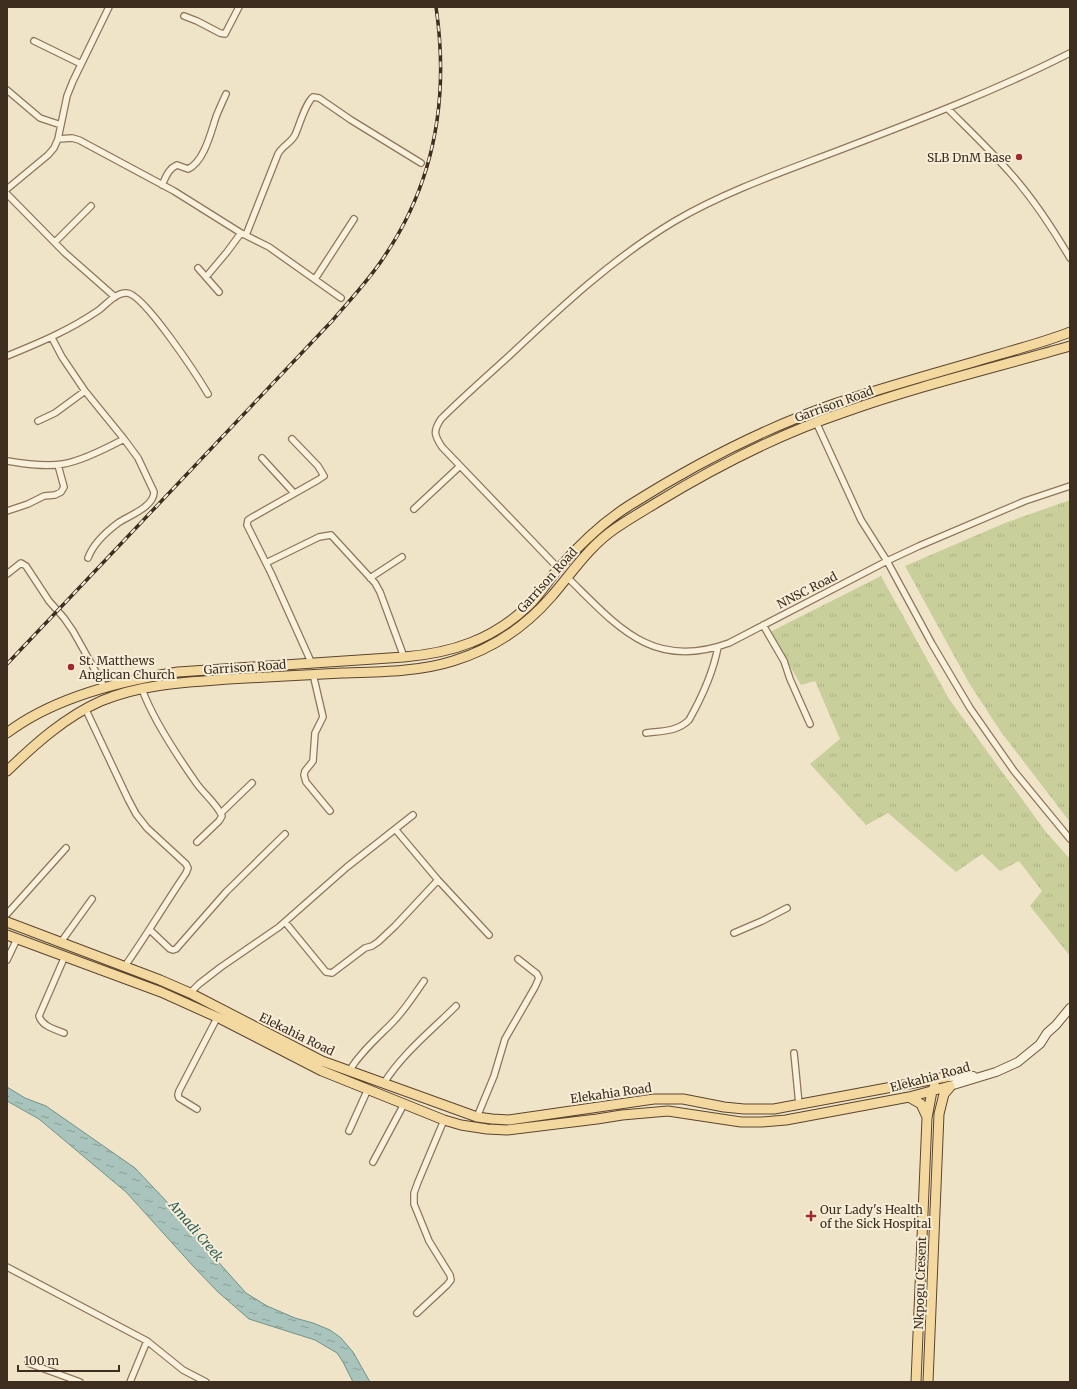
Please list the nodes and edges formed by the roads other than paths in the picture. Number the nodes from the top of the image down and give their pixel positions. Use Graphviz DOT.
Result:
graph roads {
  1 [pos="109,7"];
  2 [pos="239,7"];
  3 [pos="184,16"];
  4 [pos="34,41"];
  5 [pos="1070,53"];
  6 [pos="81,64"];
  7 [pos="7,90"];
  8 [pos="226,94"];
  9 [pos="948,109"];
  10 [pos="60,125"];
  11 [pos="58,139"];
  12 [pos="421,163"];
  13 [pos="162,185"];
  14 [pos="7,189"];
  15 [pos="7,194"];
  16 [pos="91,206"];
  17 [pos="354,219"];
  18 [pos="243,234"];
  19 [pos="55,242"];
  20 [pos="1070,258"];
  21 [pos="198,268"];
  22 [pos="206,277"];
  23 [pos="315,279"];
  24 [pos="219,292"];
  25 [pos="115,297"];
  26 [pos="341,298"];
  27 [pos="1070,327"];
  28 [pos="1066,334"];
  29 [pos="52,338"];
  30 [pos="1070,346"];
  31 [pos="1051,351"];
  32 [pos="1070,354"];
  33 [pos="7,356"];
  34 [pos="85,391"];
  35 [pos="208,394"];
  36 [pos="38,421"];
  37 [pos="816,422"];
  38 [pos="124,439"];
  39 [pos="292,439"];
  40 [pos="262,458"];
  41 [pos="7,460"];
  42 [pos="58,465"];
  43 [pos="460,466"];
  44 [pos="1070,486"];
  45 [pos="294,493"];
  46 [pos="414,509"];
  47 [pos="7,511"];
  48 [pos="402,557"];
  49 [pos="88,558"];
  50 [pos="887,561"];
  51 [pos="266,563"];
  52 [pos="559,568"];
  53 [pos="7,574"];
  54 [pos="567,577"];
  55 [pos="370,578"];
  56 [pos="763,625"];
  57 [pos="718,647"];
  58 [pos="404,658"];
  59 [pos="312,664"];
  60 [pos="313,674"];
  61 [pos="105,688"];
  62 [pos="142,689"];
  63 [pos="86,710"];
  64 [pos="810,724"];
  65 [pos="7,733"];
  66 [pos="646,733"];
  67 [pos="7,772"];
  68 [pos="252,782"];
  69 [pos="330,812"];
  70 [pos="221,813"];
  71 [pos="413,815"];
  72 [pos="395,829"];
  73 [pos="285,834"];
  74 [pos="1070,839"];
  75 [pos="197,842"];
  76 [pos="66,848"];
  77 [pos="438,880"];
  78 [pos="92,899"];
  79 [pos="787,908"];
  80 [pos="7,914"];
  81 [pos="7,922"];
  82 [pos="285,922"];
  83 [pos="150,930"];
  84 [pos="734,933"];
  85 [pos="7,935"];
  86 [pos="489,935"];
  87 [pos="17,938"];
  88 [pos="61,942"];
  89 [pos="65,956"];
  90 [pos="518,959"];
  91 [pos="7,960"];
  92 [pos="125,966"];
  93 [pos="424,981"];
  94 [pos="190,993"];
  95 [pos="456,1006"];
  96 [pos="1070,1008"];
  97 [pos="217,1018"];
  98 [pos="64,1034"];
  99 [pos="794,1053"];
  100 [pos="348,1070"];
  101 [pos="980,1076"];
  102 [pos="946,1077"];
  103 [pos="918,1082"];
  104 [pos="384,1083"];
  105 [pos="950,1086"];
  106 [pos="368,1089"];
  107 [pos="932,1091"];
  108 [pos="909,1097"];
  109 [pos="404,1104"];
  110 [pos="799,1104"];
  111 [pos="197,1109"];
  112 [pos="939,1114"];
  113 [pos="477,1117"];
  114 [pos="927,1118"];
  115 [pos="444,1120"];
  116 [pos="349,1131"];
  117 [pos="373,1162"];
  118 [pos="7,1267"];
  119 [pos="417,1312"];
  120 [pos="147,1341"];
  121 [pos="28,1363"];
  122 [pos="80,1382"];
  123 [pos="130,1382"];
  124 [pos="206,1382"];
  125 [pos="916,1382"];
  126 [pos="928,1382"];
  1 -- 6 [label="street"];
  2 -- 3 [label="street"];
  4 -- 6 [label="street"];
  5 -- 9 [label="street"];
  6 -- 10 [label="street"];
  7 -- 10 [label="street"];
  8 -- 13 [label="street"];
  9 -- 20 [label="street"];
  9 -- 43 [label="street"];
  10 -- 11 [label="street"];
  11 -- 13 [label="street"];
  11 -- 14 [label="street"];
  12 -- 18 [label="street"];
  13 -- 18 [label="street"];
  15 -- 19 [label="street"];
  16 -- 19 [label="street"];
  17 -- 23 [label="street"];
  18 -- 22 [label="street"];
  18 -- 23 [label="street"];
  19 -- 25 [label="street"];
  21 -- 22 [label="street"];
  22 -- 24 [label="street"];
  23 -- 26 [label="street"];
  25 -- 29 [label="street"];
  25 -- 35 [label="street"];
  27 -- 28 [label="main road"];
  28 -- 52 [label="main road, Garrison Road"];
  29 -- 33 [label="street"];
  29 -- 34 [label="street"];
  30 -- 31 [label="main road, Garrison Road"];
  31 -- 32 [label="main road"];
  31 -- 37 [label="main road, Garrison Road"];
  34 -- 36 [label="street"];
  34 -- 38 [label="street"];
  37 -- 50 [label="street"];
  37 -- 54 [label="main road, Garrison Road"];
  38 -- 42 [label="street"];
  38 -- 49 [label="street"];
  39 -- 45 [label="street"];
  40 -- 45 [label="street"];
  41 -- 42 [label="street"];
  42 -- 47 [label="street"];
  43 -- 46 [label="street"];
  43 -- 52 [label="street"];
  44 -- 50 [label="street, NNSC Road"];
  45 -- 51 [label="street"];
  48 -- 55 [label="street"];
  50 -- 56 [label="street, NNSC Road"];
  50 -- 74 [label="street"];
  51 -- 55 [label="street"];
  51 -- 59 [label="street"];
  52 -- 58 [label="main road, Garrison Road"];
  53 -- 61 [label="street"];
  54 -- 57 [label="street, NNSC Road"];
  54 -- 60 [label="main road, Garrison Road"];
  55 -- 58 [label="street"];
  56 -- 57 [label="street, NNSC Road"];
  56 -- 64 [label="street"];
  57 -- 66 [label="street"];
  58 -- 59 [label="main road, Garrison Road"];
  59 -- 61 [label="main road, Garrison Road"];
  60 -- 62 [label="main road, Garrison Road"];
  60 -- 69 [label="street"];
  61 -- 65 [label="main road, Garrison Road"];
  62 -- 63 [label="main road, Garrison Road"];
  62 -- 70 [label="street"];
  63 -- 67 [label="main road, Garrison Road"];
  63 -- 83 [label="street"];
  68 -- 70 [label="street"];
  70 -- 75 [label="street"];
  71 -- 72 [label="street"];
  72 -- 77 [label="street"];
  72 -- 82 [label="street"];
  73 -- 83 [label="street"];
  76 -- 80 [label="street"];
  77 -- 82 [label="street"];
  77 -- 86 [label="street"];
  78 -- 88 [label="street"];
  79 -- 84 [label="street"];
  81 -- 88 [label="main road, Elekahia Road"];
  82 -- 94 [label="street"];
  83 -- 92 [label="street"];
  85 -- 87 [label="main road, Elekahia Road"];
  87 -- 89 [label="main road, Elekahia Road"];
  87 -- 91 [label="street"];
  88 -- 92 [label="main road, Elekahia Road"];
  89 -- 97 [label="main road, Elekahia Road"];
  89 -- 98 [label="street"];
  90 -- 113 [label="street"];
  92 -- 94 [label="main road, Elekahia Road"];
  93 -- 100 [label="street"];
  94 -- 100 [label="main road, Elekahia Road"];
  95 -- 104 [label="street"];
  96 -- 101 [label="street"];
  97 -- 106 [label="main road, Elekahia Road"];
  97 -- 111 [label="street"];
  99 -- 110 [label="street"];
  100 -- 104 [label="main road, Elekahia Road"];
  101 -- 102 [label="street, Elekahia Road"];
  101 -- 105 [label="street, Elekahia Road"];
  102 -- 103 [label="main road, Elekahia Road"];
  102 -- 107 [label="main road"];
  103 -- 107 [label="main road"];
  103 -- 110 [label="main road, Elekahia Road"];
  104 -- 113 [label="main road, Elekahia Road"];
  105 -- 107 [label="main road, Elekahia Road"];
  105 -- 112 [label="main road, Nkpogu Cresent"];
  106 -- 109 [label="main road, Elekahia Road"];
  106 -- 116 [label="street"];
  107 -- 108 [label="main road, Elekahia Road"];
  107 -- 112 [label="main road, Nkpogu Cresent"];
  107 -- 114 [label="main road, Nkpogu Cresent"];
  108 -- 114 [label="main road"];
  108 -- 115 [label="main road, Elekahia Road"];
  109 -- 115 [label="main road, Elekahia Road"];
  109 -- 117 [label="street"];
  110 -- 113 [label="main road, Elekahia Road"];
  112 -- 126 [label="main road, Nkpogu Cresent"];
  114 -- 125 [label="main road, Nkpogu Cresent"];
  115 -- 119 [label="street"];
  118 -- 120 [label="street"];
  120 -- 123 [label="street"];
  120 -- 124 [label="street"];
  121 -- 122 [label="street"];
}
